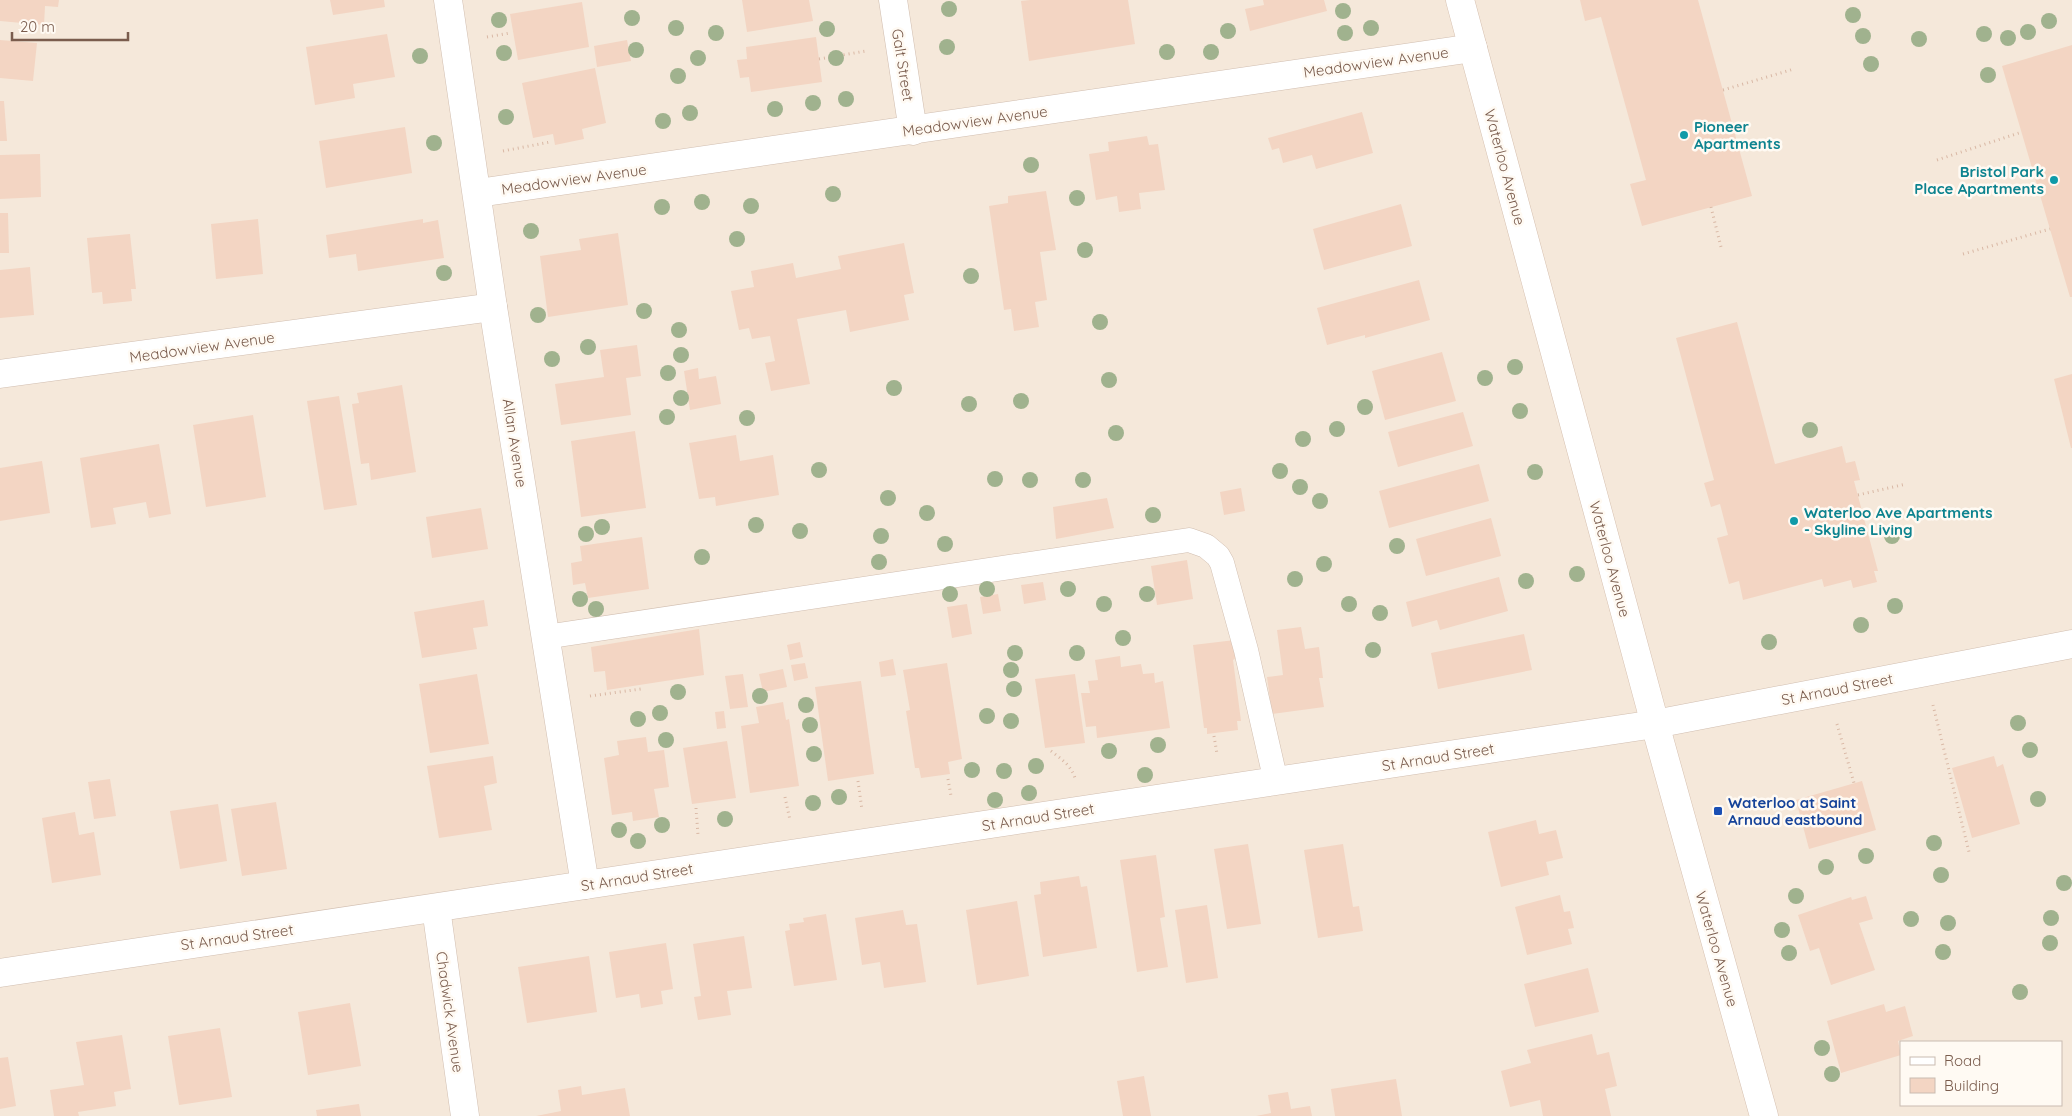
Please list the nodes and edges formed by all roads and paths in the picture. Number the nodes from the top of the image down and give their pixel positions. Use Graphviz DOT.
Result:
graph roads {
  1 [pos="448,0"];
  2 [pos="893,0"];
  3 [pos="1460,0"];
  4 [pos="510,33"];
  5 [pos="486,37"];
  6 [pos="1473,48"];
  7 [pos="868,51"];
  8 [pos="819,58"];
  9 [pos="1794,68"];
  10 [pos="1723,90"];
  11 [pos="913,131"];
  12 [pos="2022,132"];
  13 [pos="550,142"];
  14 [pos="503,151"];
  15 [pos="1937,160"];
  16 [pos="478,194"];
  17 [pos="1711,207"];
  18 [pos="2050,229"];
  19 [pos="1721,247"];
  20 [pos="1963,254"];
  21 [pos="493,307"];
  22 [pos="0,374"];
  23 [pos="1906,484"];
  24 [pos="1858,495"];
  25 [pos="545,637"];
  26 [pos="2072,644"];
  27 [pos="1925,672"];
  28 [pos="641,689"];
  29 [pos="1828,690"];
  30 [pos="585,697"];
  31 [pos="1655,724"];
  32 [pos="1214,736"];
  33 [pos="1051,752"];
  34 [pos="1217,754"];
  35 [pos="1075,778"];
  36 [pos="948,779"];
  37 [pos="858,781"];
  38 [pos="1276,782"];
  39 [pos="1854,783"];
  40 [pos="785,796"];
  41 [pos="951,797"];
  42 [pos="696,808"];
  43 [pos="862,811"];
  44 [pos="790,822"];
  45 [pos="698,837"];
  46 [pos="1969,852"];
  47 [pos="585,885"];
  48 [pos="436,908"];
  49 [pos="0,973"];
  50 [pos="465,1116"];
  51 [pos="1764,1116"];
  1 -- 16 [label="street, Allan Avenue"];
  2 -- 11 [label="street, Galt Street"];
  3 -- 6 [label="street, Waterloo Avenue"];
  4 -- 5 [label="path"];
  6 -- 11 [label="street, Meadowview Avenue"];
  6 -- 31 [label="street, Waterloo Avenue"];
  7 -- 8 [label="path"];
  9 -- 10 [label="path"];
  11 -- 16 [label="street, Meadowview Avenue"];
  12 -- 15 [label="path"];
  13 -- 14 [label="path"];
  16 -- 21 [label="street, Allan Avenue"];
  17 -- 19 [label="path"];
  18 -- 20 [label="path"];
  21 -- 22 [label="street, Meadowview Avenue"];
  21 -- 25 [label="street, Allan Avenue"];
  23 -- 24 [label="path"];
  25 -- 38 [label="lane"];
  25 -- 47 [label="street, Allan Avenue"];
  26 -- 27 [label="street, St Arnaud Street"];
  27 -- 29 [label="street, St Arnaud Street"];
  27 -- 46 [label="path"];
  28 -- 30 [label="path"];
  29 -- 31 [label="street, St Arnaud Street"];
  29 -- 39 [label="path"];
  31 -- 38 [label="street, St Arnaud Street"];
  31 -- 51 [label="street, Waterloo Avenue"];
  32 -- 34 [label="path"];
  33 -- 35 [label="path"];
  36 -- 41 [label="path"];
  37 -- 43 [label="path"];
  38 -- 47 [label="street, St Arnaud Street"];
  40 -- 44 [label="path"];
  42 -- 45 [label="path"];
  47 -- 48 [label="street, St Arnaud Street"];
  48 -- 49 [label="street, St Arnaud Street"];
  48 -- 50 [label="street, Chadwick Avenue"];
}
